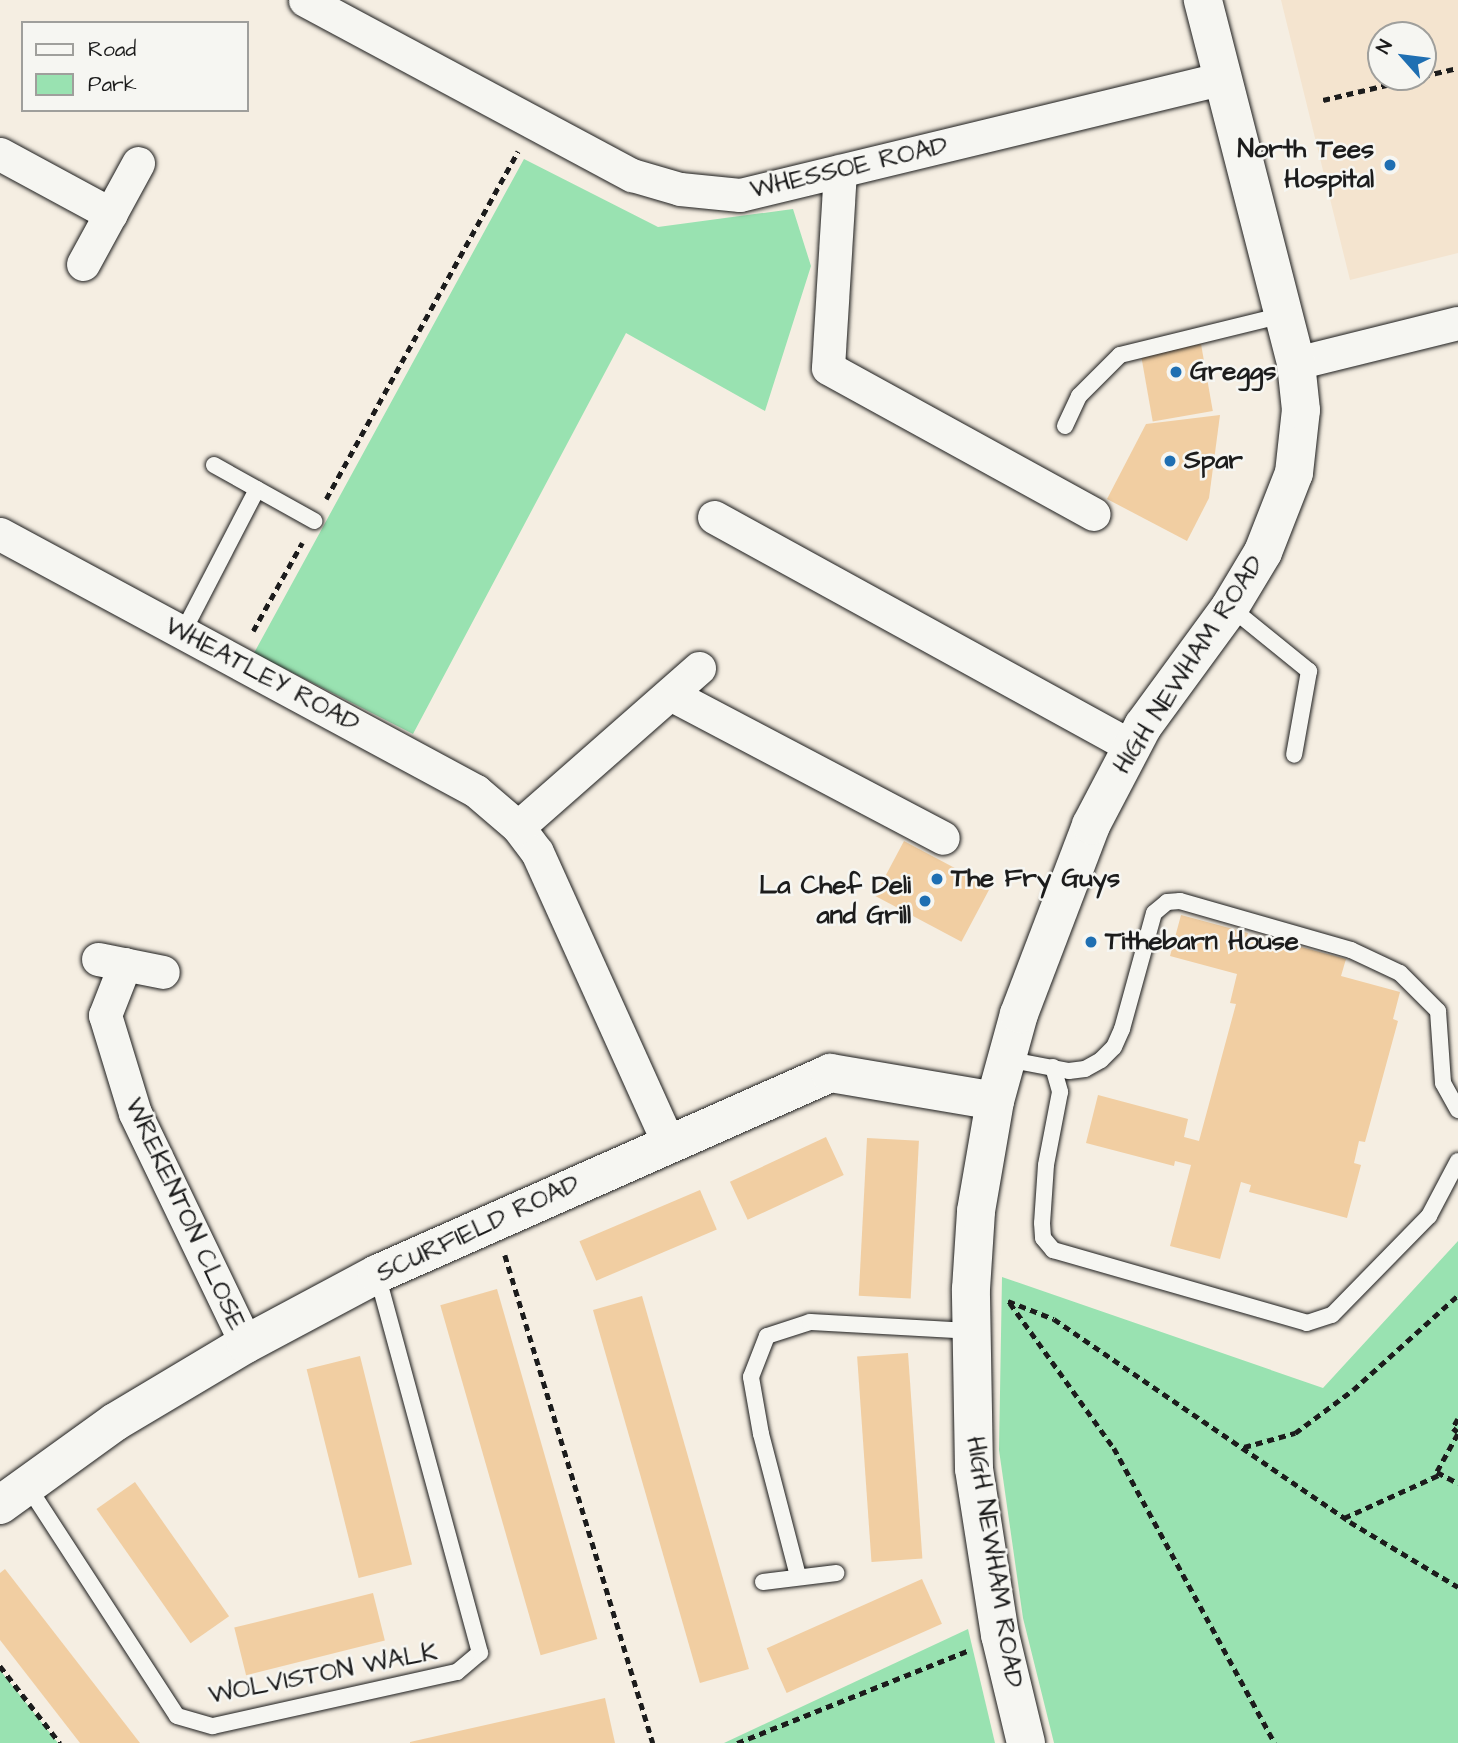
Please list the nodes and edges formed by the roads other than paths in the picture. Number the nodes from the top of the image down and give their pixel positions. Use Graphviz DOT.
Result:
graph roads {
  1 [pos="305,0"];
  2 [pos="1203,0"];
  3 [pos="1222,78"];
  4 [pos="0,154"];
  5 [pos="138,163"];
  6 [pos="840,171"];
  7 [pos="111,214"];
  8 [pos="83,264"];
  9 [pos="1283,315"];
  10 [pos="1458,323"];
  11 [pos="1296,363"];
  12 [pos="1065,426"];
  13 [pos="214,466"];
  14 [pos="257,489"];
  15 [pos="1094,514"];
  16 [pos="714,517"];
  17 [pos="314,521"];
  18 [pos="0,534"];
  19 [pos="1230,607"];
  20 [pos="183,632"];
  21 [pos="699,668"];
  22 [pos="672,695"];
  23 [pos="1132,747"];
  24 [pos="1294,755"];
  25 [pos="518,827"];
  26 [pos="943,838"];
  27 [pos="163,972"];
  28 [pos="1006,1059"];
  29 [pos="1053,1067"];
  30 [pos="995,1101"];
  31 [pos="1458,1110"];
  32 [pos="668,1142"];
  33 [pos="1458,1161"];
  34 [pos="377,1274"];
  35 [pos="970,1331"];
  36 [pos="246,1344"];
  37 [pos="13,1495"];
  38 [pos="836,1573"];
  39 [pos="798,1576"];
  40 [pos="762,1582"];
  41 [pos="1026,1743"];
  1 -- 6 [label="street, WHESSOE ROAD"];
  2 -- 3 [label="street, HIGH NEWHAM ROAD"];
  3 -- 6 [label="street, WHESSOE ROAD"];
  3 -- 9 [label="street, HIGH NEWHAM ROAD"];
  4 -- 7 [label="street"];
  5 -- 7 [label="street"];
  6 -- 15 [label="street"];
  7 -- 8 [label="street"];
  9 -- 11 [label="street, HIGH NEWHAM ROAD"];
  9 -- 12 [label="lane"];
  10 -- 11 [label="street"];
  11 -- 19 [label="street, HIGH NEWHAM ROAD"];
  13 -- 14 [label="lane"];
  14 -- 17 [label="lane"];
  14 -- 20 [label="lane"];
  16 -- 23 [label="street"];
  18 -- 20 [label="street, WHEATLEY ROAD"];
  19 -- 23 [label="street, HIGH NEWHAM ROAD"];
  19 -- 24 [label="lane"];
  20 -- 25 [label="street, WHEATLEY ROAD"];
  21 -- 22 [label="street"];
  22 -- 25 [label="street"];
  22 -- 26 [label="street"];
  23 -- 28 [label="street, HIGH NEWHAM ROAD"];
  25 -- 32 [label="street, WHEATLEY ROAD"];
  27 -- 36 [label="street, WREKENTON CLOSE"];
  28 -- 29 [label="lane"];
  28 -- 30 [label="street, HIGH NEWHAM ROAD"];
  29 -- 31 [label="lane"];
  29 -- 33 [label="lane"];
  30 -- 32 [label="street, SCURFIELD ROAD"];
  30 -- 35 [label="street, HIGH NEWHAM ROAD"];
  32 -- 34 [label="street, SCURFIELD ROAD"];
  34 -- 36 [label="street, SCURFIELD ROAD"];
  34 -- 37 [label="lane, WOLVISTON WALK"];
  35 -- 39 [label="lane"];
  35 -- 41 [label="street, HIGH NEWHAM ROAD"];
  36 -- 37 [label="street, SCURFIELD ROAD"];
  38 -- 39 [label="lane"];
  39 -- 40 [label="lane"];
}
